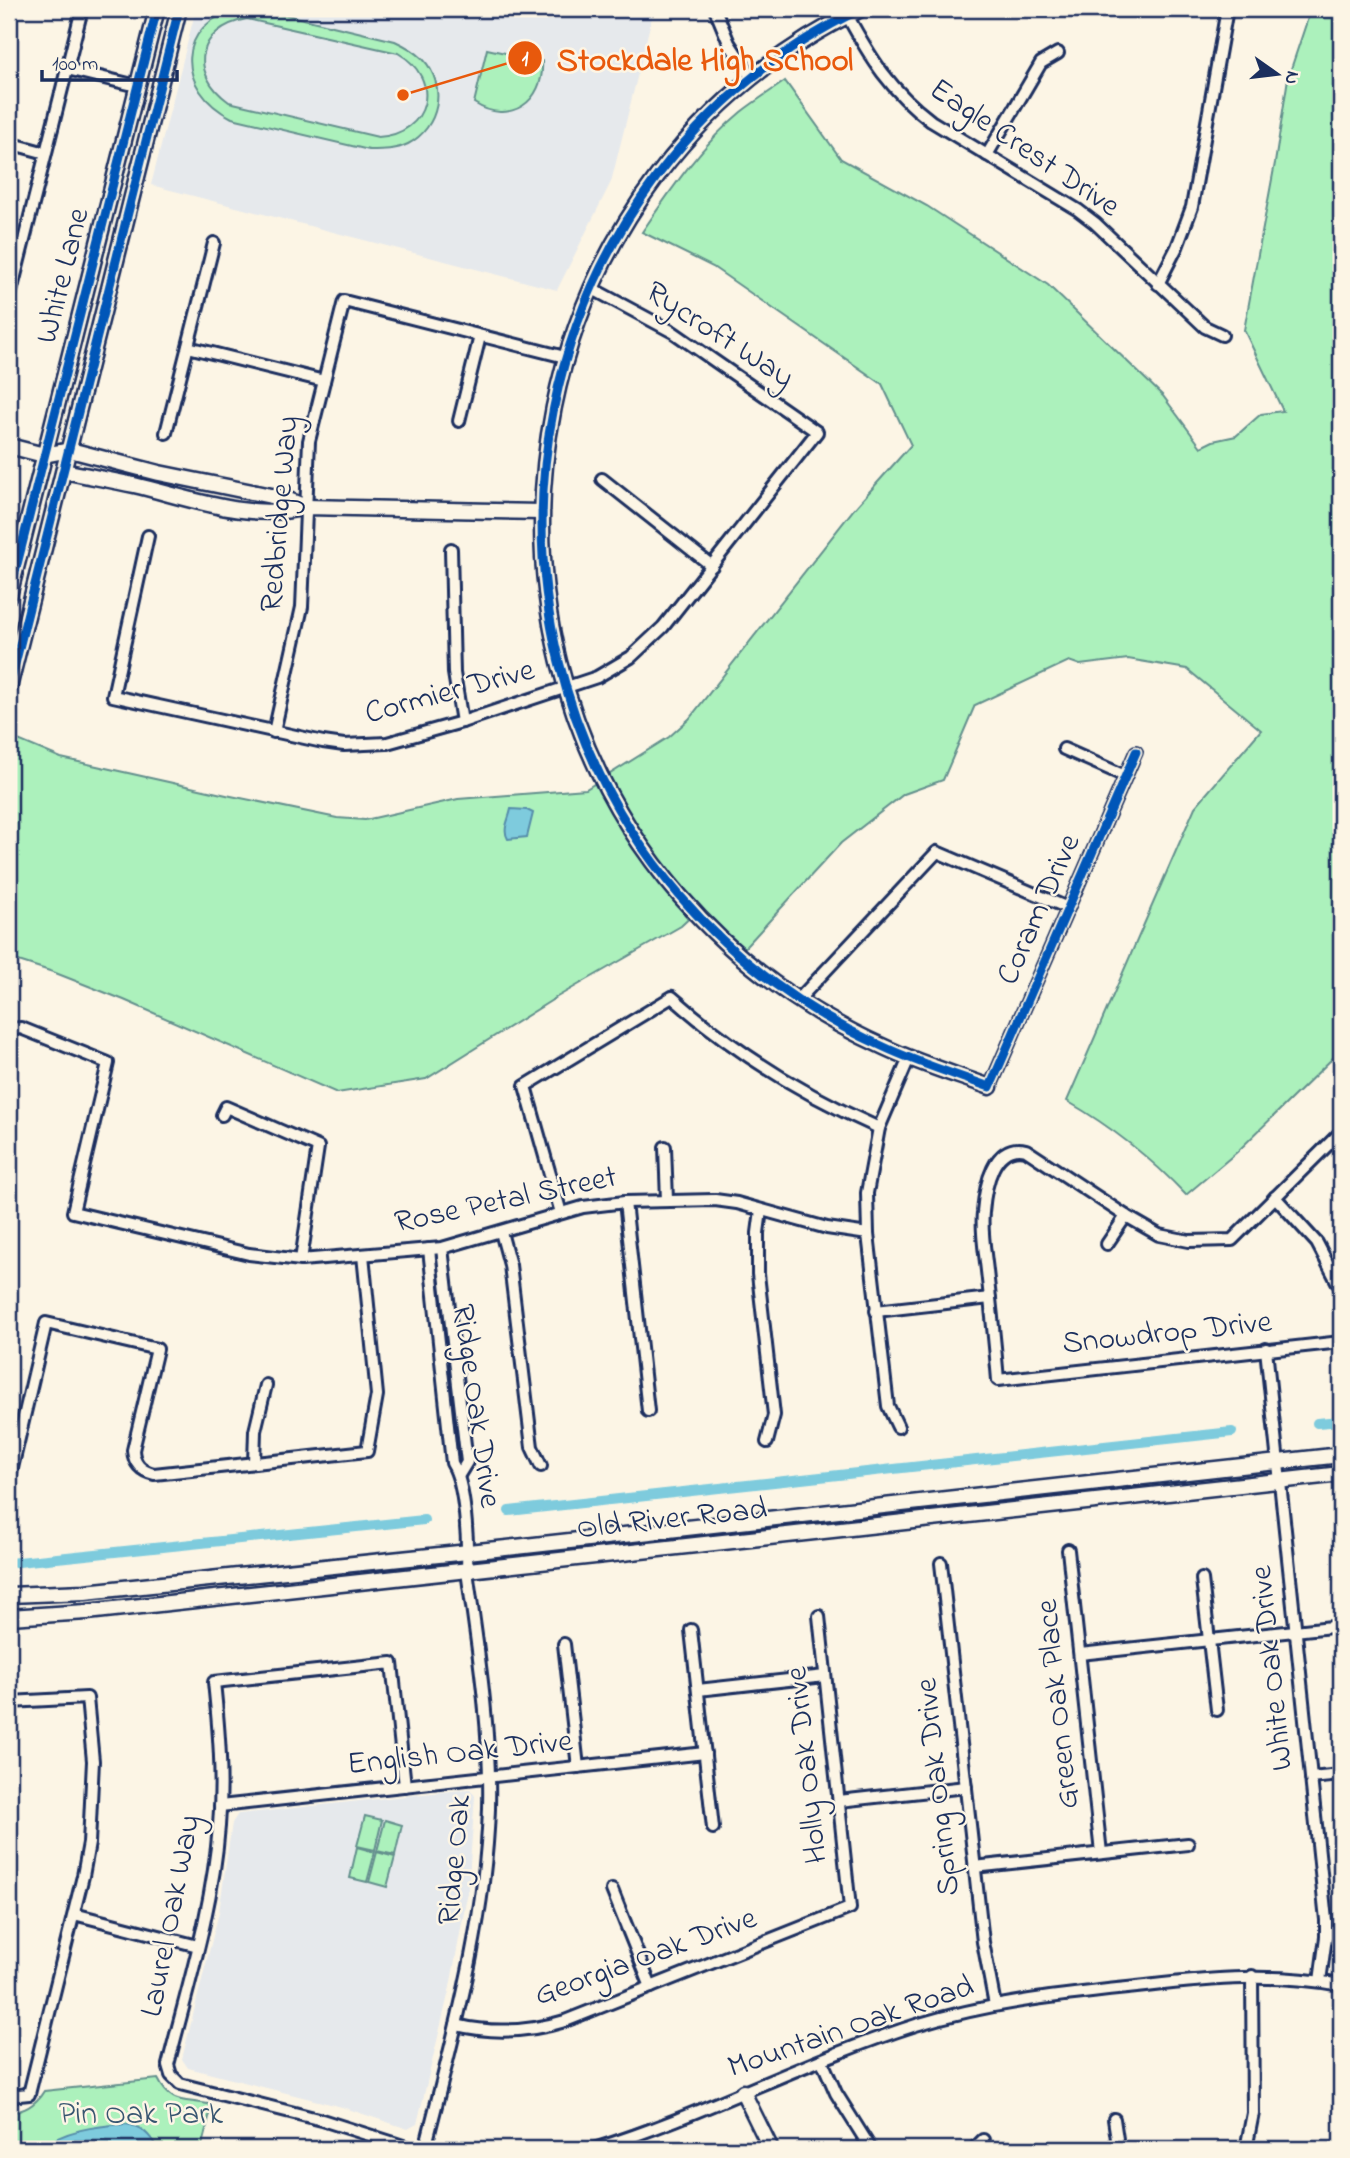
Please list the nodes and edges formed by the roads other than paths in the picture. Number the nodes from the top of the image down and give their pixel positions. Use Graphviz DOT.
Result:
graph roads {
  1 [pos="82,9"];
  2 [pos="157,9"];
  3 [pos="179,9"];
  4 [pos="715,9"];
  5 [pos="1227,9"];
  6 [pos="854,12"];
  7 [pos="1058,53"];
  8 [pos="67,69"];
  9 [pos="752,78"];
  10 [pos="137,86"];
  11 [pos="9,143"];
  12 [pos="145,146"];
  13 [pos="46,153"];
  14 [pos="987,155"];
  15 [pos="214,243"];
  16 [pos="1158,284"];
  17 [pos="592,288"];
  18 [pos="9,300"];
  19 [pos="1222,335"];
  20 [pos="480,336"];
  21 [pos="188,346"];
  22 [pos="565,357"];
  23 [pos="324,381"];
  24 [pos="459,421"];
  25 [pos="817,432"];
  26 [pos="166,433"];
  27 [pos="9,446"];
  28 [pos="70,450"];
  29 [pos="44,455"];
  30 [pos="64,471"];
  31 [pos="602,479"];
  32 [pos="306,507"];
  33 [pos="541,512"];
  34 [pos="148,536"];
  35 [pos="451,549"];
  36 [pos="712,566"];
  37 [pos="9,596"];
  38 [pos="9,688"];
  39 [pos="566,689"];
  40 [pos="462,722"];
  41 [pos="275,732"];
  42 [pos="1064,750"];
  43 [pos="1136,752"];
  44 [pos="1125,776"];
  45 [pos="1068,908"];
  46 [pos="798,1000"];
  47 [pos="9,1029"];
  48 [pos="909,1058"];
  49 [pos="990,1087"];
  50 [pos="222,1115"];
  51 [pos="879,1128"];
  52 [pos="1341,1132"];
  53 [pos="665,1147"];
  54 [pos="1275,1197"];
  55 [pos="667,1200"];
  56 [pos="625,1202"];
  57 [pos="761,1210"];
  58 [pos="561,1213"];
  59 [pos="1126,1216"];
  60 [pos="501,1232"];
  61 [pos="868,1234"];
  62 [pos="1107,1244"];
  63 [pos="442,1248"];
  64 [pos="429,1249"];
  65 [pos="363,1255"];
  66 [pos="301,1260"];
  67 [pos="1341,1289"];
  68 [pos="990,1298"];
  69 [pos="876,1311"];
  70 [pos="1341,1342"];
  71 [pos="1266,1349"];
  72 [pos="266,1385"];
  73 [pos="648,1411"];
  74 [pos="898,1427"];
  75 [pos="767,1442"];
  76 [pos="1341,1455"];
  77 [pos="1278,1461"];
  78 [pos="254,1463"];
  79 [pos="541,1466"];
  80 [pos="1341,1474"];
  81 [pos="459,1475"];
  82 [pos="1280,1480"];
  83 [pos="9,1481"];
  84 [pos="1068,1550"];
  85 [pos="468,1551"];
  86 [pos="941,1563"];
  87 [pos="467,1571"];
  88 [pos="1202,1579"];
  89 [pos="9,1595"];
  90 [pos="819,1616"];
  91 [pos="9,1617"];
  92 [pos="1341,1626"];
  93 [pos="691,1630"];
  94 [pos="1295,1631"];
  95 [pos="1209,1640"];
  96 [pos="564,1644"];
  97 [pos="1080,1654"];
  98 [pos="825,1676"];
  99 [pos="698,1690"];
  100 [pos="9,1702"];
  101 [pos="1216,1710"];
  102 [pos="705,1753"];
  103 [pos="578,1767"];
  104 [pos="1341,1775"];
  105 [pos="489,1777"];
  106 [pos="1311,1778"];
  107 [pos="405,1786"];
  108 [pos="966,1787"];
  109 [pos="839,1801"];
  110 [pos="220,1806"];
  111 [pos="713,1828"];
  112 [pos="1188,1843"];
  113 [pos="1101,1853"];
  114 [pos="974,1867"];
  115 [pos="612,1890"];
  116 [pos="850,1908"];
  117 [pos="74,1914"];
  118 [pos="198,1945"];
  119 [pos="1252,1976"];
  120 [pos="1320,1981"];
  121 [pos="1341,1985"];
  122 [pos="651,1987"];
  123 [pos="995,2005"];
  124 [pos="456,2025"];
  125 [pos="822,2061"];
  126 [pos="743,2092"];
  127 [pos="9,2096"];
  128 [pos="1114,2119"];
  129 [pos="983,2140"];
  130 [pos="413,2149"];
  131 [pos="425,2149"];
  132 [pos="594,2149"];
  133 [pos="771,2149"];
  134 [pos="871,2149"];
  135 [pos="974,2149"];
  136 [pos="1114,2149"];
  137 [pos="1246,2149"];
  1 -- 8 [label="street"];
  2 -- 10 [label="main road, White Lane"];
  3 -- 12 [label="main road, White Lane"];
  4 -- 9 [label="street"];
  5 -- 16 [label="street"];
  6 -- 9 [label="main road"];
  6 -- 14 [label="street, Eagle Crest Drive"];
  7 -- 14 [label="street"];
  8 -- 10 [label="street"];
  8 -- 13 [label="street"];
  9 -- 17 [label="main road"];
  10 -- 12 [label="main road"];
  10 -- 29 [label="main road, White Lane"];
  11 -- 13 [label="street"];
  12 -- 28 [label="main road, White Lane"];
  13 -- 18 [label="street"];
  14 -- 16 [label="street, Eagle Crest Drive"];
  15 -- 21 [label="street"];
  16 -- 19 [label="street, Eagle Crest Drive"];
  17 -- 22 [label="main road"];
  17 -- 25 [label="street, Rycroft Way"];
  20 -- 22 [label="street"];
  20 -- 23 [label="street, Redbridge Way"];
  20 -- 24 [label="street"];
  21 -- 23 [label="street"];
  21 -- 26 [label="street"];
  22 -- 33 [label="main road"];
  23 -- 32 [label="street, Redbridge Way"];
  25 -- 36 [label="street, Cormier Drive"];
  27 -- 29 [label="main road"];
  28 -- 29 [label="main road"];
  28 -- 30 [label="main road, White Lane"];
  28 -- 32 [label="main road"];
  29 -- 30 [label="street"];
  29 -- 37 [label="main road, White Lane"];
  30 -- 32 [label="main road"];
  30 -- 38 [label="main road, White Lane"];
  31 -- 36 [label="street"];
  32 -- 33 [label="main road"];
  32 -- 41 [label="street, Redbridge Way"];
  33 -- 39 [label="main road"];
  34 -- 41 [label="street, Cormier Drive"];
  35 -- 40 [label="street"];
  36 -- 39 [label="street, Cormier Drive"];
  39 -- 40 [label="street, Cormier Drive"];
  39 -- 46 [label="main road"];
  40 -- 41 [label="street, Cormier Drive"];
  42 -- 44 [label="street"];
  43 -- 44 [label="street, Coram Drive"];
  44 -- 45 [label="street, Coram Drive"];
  45 -- 46 [label="street"];
  45 -- 49 [label="street, Coram Drive"];
  46 -- 48 [label="main road"];
  47 -- 66 [label="street, Rose Petal Street"];
  48 -- 49 [label="main road"];
  48 -- 51 [label="street"];
  50 -- 66 [label="street"];
  51 -- 58 [label="street"];
  51 -- 61 [label="street"];
  52 -- 54 [label="street"];
  53 -- 55 [label="street"];
  54 -- 59 [label="street"];
  54 -- 67 [label="street"];
  55 -- 56 [label="street, Rose Petal Street"];
  55 -- 57 [label="street, Rose Petal Street"];
  56 -- 58 [label="street, Rose Petal Street"];
  56 -- 73 [label="street"];
  57 -- 61 [label="street, Rose Petal Street"];
  57 -- 75 [label="street"];
  58 -- 60 [label="street, Rose Petal Street"];
  59 -- 62 [label="street"];
  59 -- 68 [label="street"];
  60 -- 63 [label="street, Rose Petal Street"];
  60 -- 79 [label="street"];
  61 -- 69 [label="street"];
  63 -- 64 [label="street, Rose Petal Street"];
  63 -- 81 [label="street, Ridge Oak Drive"];
  64 -- 65 [label="street, Rose Petal Street"];
  64 -- 81 [label="street, Ridge Oak Drive"];
  65 -- 66 [label="street, Rose Petal Street"];
  65 -- 78 [label="street"];
  68 -- 69 [label="street"];
  68 -- 71 [label="street, Snowdrop Drive"];
  69 -- 74 [label="street"];
  70 -- 71 [label="street, Snowdrop Drive"];
  71 -- 77 [label="street, White Oak Drive"];
  72 -- 78 [label="street"];
  76 -- 77 [label="main road, Old River Road"];
  77 -- 82 [label="street, White Oak Drive"];
  77 -- 85 [label="main road, Old River Road"];
  78 -- 83 [label="street"];
  80 -- 82 [label="main road, Old River Road"];
  81 -- 85 [label="street, Ridge Oak Drive"];
  82 -- 87 [label="main road, Old River Road"];
  82 -- 94 [label="street, White Oak Drive"];
  84 -- 97 [label="street, Green Oak Place"];
  85 -- 87 [label="street, Ridge Oak Drive"];
  85 -- 89 [label="main road, Old River Road"];
  86 -- 108 [label="street, Spring Oak Drive"];
  87 -- 91 [label="main road, Old River Road"];
  87 -- 105 [label="street, Ridge Oak"];
  88 -- 95 [label="street"];
  90 -- 98 [label="street, Holly Oak Drive"];
  92 -- 94 [label="street"];
  93 -- 99 [label="street"];
  94 -- 95 [label="street"];
  94 -- 106 [label="street, White Oak Drive"];
  95 -- 97 [label="street"];
  95 -- 101 [label="street"];
  96 -- 103 [label="street"];
  97 -- 113 [label="street, Green Oak Place"];
  98 -- 99 [label="street"];
  98 -- 109 [label="street, Holly Oak Drive"];
  99 -- 102 [label="street"];
  100 -- 117 [label="street"];
  102 -- 103 [label="street, English Oak Drive"];
  102 -- 111 [label="street"];
  103 -- 105 [label="street, English Oak Drive"];
  104 -- 106 [label="street"];
  105 -- 107 [label="street, English Oak Drive"];
  105 -- 124 [label="street, Ridge Oak"];
  106 -- 120 [label="street, White Oak Drive"];
  107 -- 110 [label="street, English Oak Drive"];
  107 -- 110 [label="street, Laurel Oak Way"];
  108 -- 109 [label="street"];
  108 -- 114 [label="street, Spring Oak Drive"];
  109 -- 116 [label="street, Holly Oak Drive"];
  110 -- 118 [label="street, Laurel Oak Way"];
  112 -- 113 [label="street"];
  113 -- 114 [label="street"];
  114 -- 123 [label="street, Spring Oak Drive"];
  115 -- 122 [label="street"];
  116 -- 122 [label="street, Georgia Oak Drive"];
  117 -- 118 [label="street"];
  117 -- 127 [label="street"];
  118 -- 130 [label="street, Laurel Oak Way"];
  119 -- 120 [label="street, Mountain Oak Road"];
  119 -- 123 [label="street, Mountain Oak Road"];
  119 -- 137 [label="street"];
  120 -- 121 [label="street, Mountain Oak Road"];
  122 -- 124 [label="street, Georgia Oak Drive"];
  123 -- 125 [label="street, Mountain Oak Road"];
  124 -- 131 [label="street, Ridge Oak"];
  125 -- 126 [label="street, Mountain Oak Road"];
  125 -- 134 [label="street"];
  126 -- 132 [label="street, Mountain Oak Road"];
  126 -- 133 [label="main road"];
  128 -- 136 [label="street"];
  129 -- 135 [label="street"];
}
